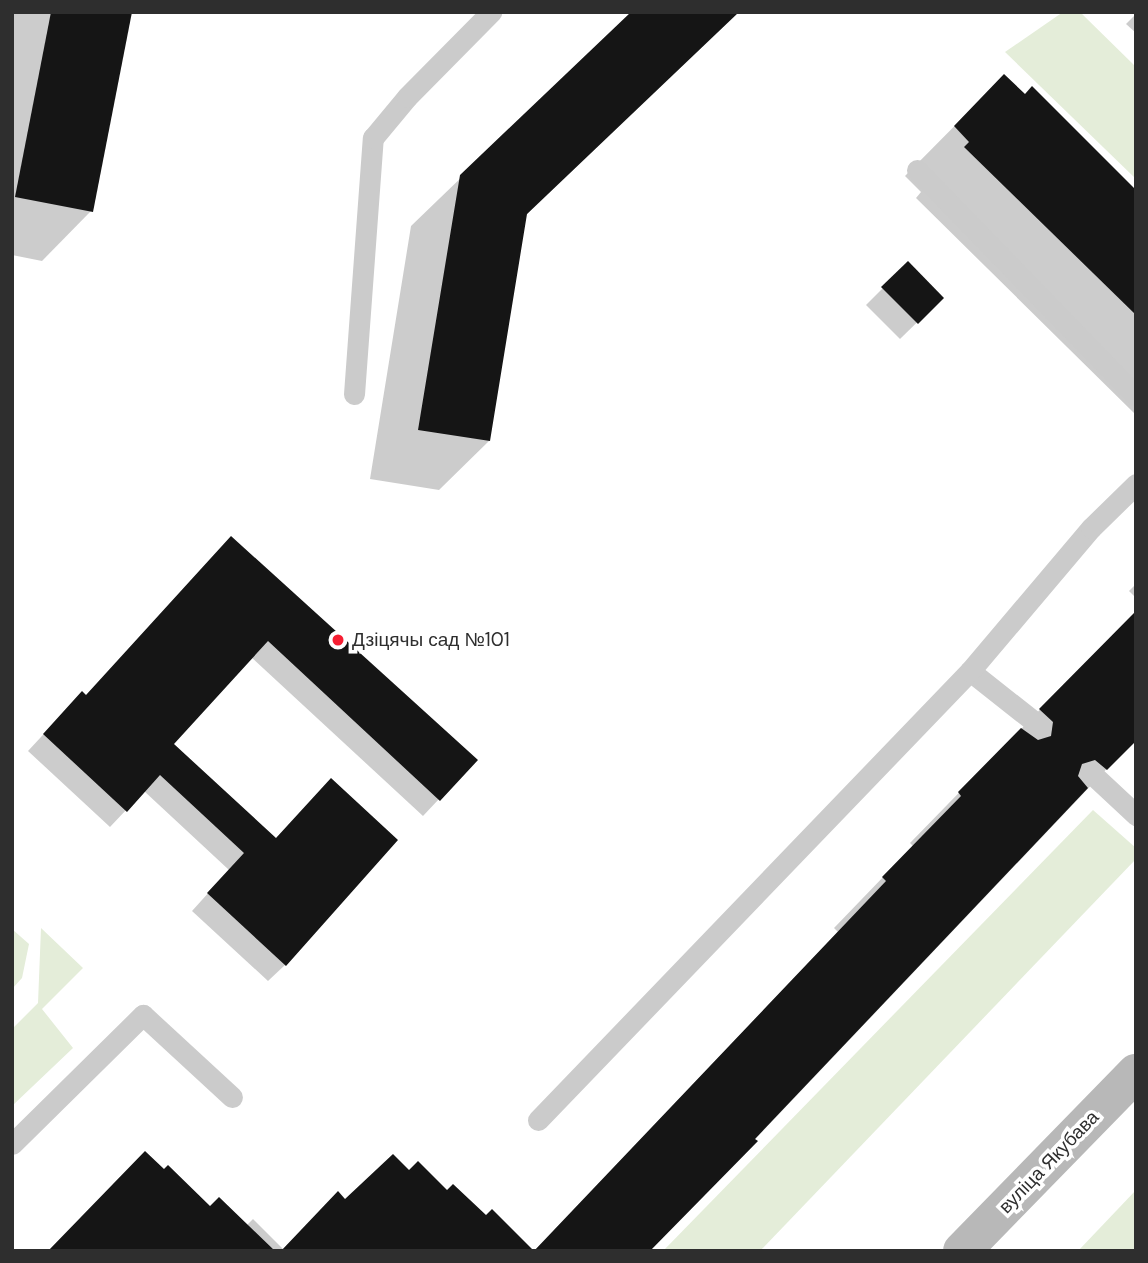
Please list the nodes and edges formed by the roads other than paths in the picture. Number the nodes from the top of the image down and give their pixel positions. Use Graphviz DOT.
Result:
graph roads {
  1 [pos="492,12"];
  2 [pos="917,170"];
  3 [pos="354,394"];
  4 [pos="1136,396"];
  5 [pos="1136,484"];
  6 [pos="970,671"];
  7 [pos="1041,727"];
  8 [pos="1091,774"];
  9 [pos="1136,815"];
  10 [pos="1136,1073"];
  11 [pos="232,1097"];
  12 [pos="538,1120"];
  13 [pos="12,1144"];
  14 [pos="962,1251"];
  1 -- 3 [label="lane"];
  2 -- 4 [label="lane"];
  5 -- 6 [label="lane"];
  6 -- 7 [label="lane"];
  6 -- 12 [label="lane"];
  8 -- 9 [label="lane"];
  10 -- 14 [label="street, вуліца Якубава"];
  11 -- 13 [label="lane"];
}
